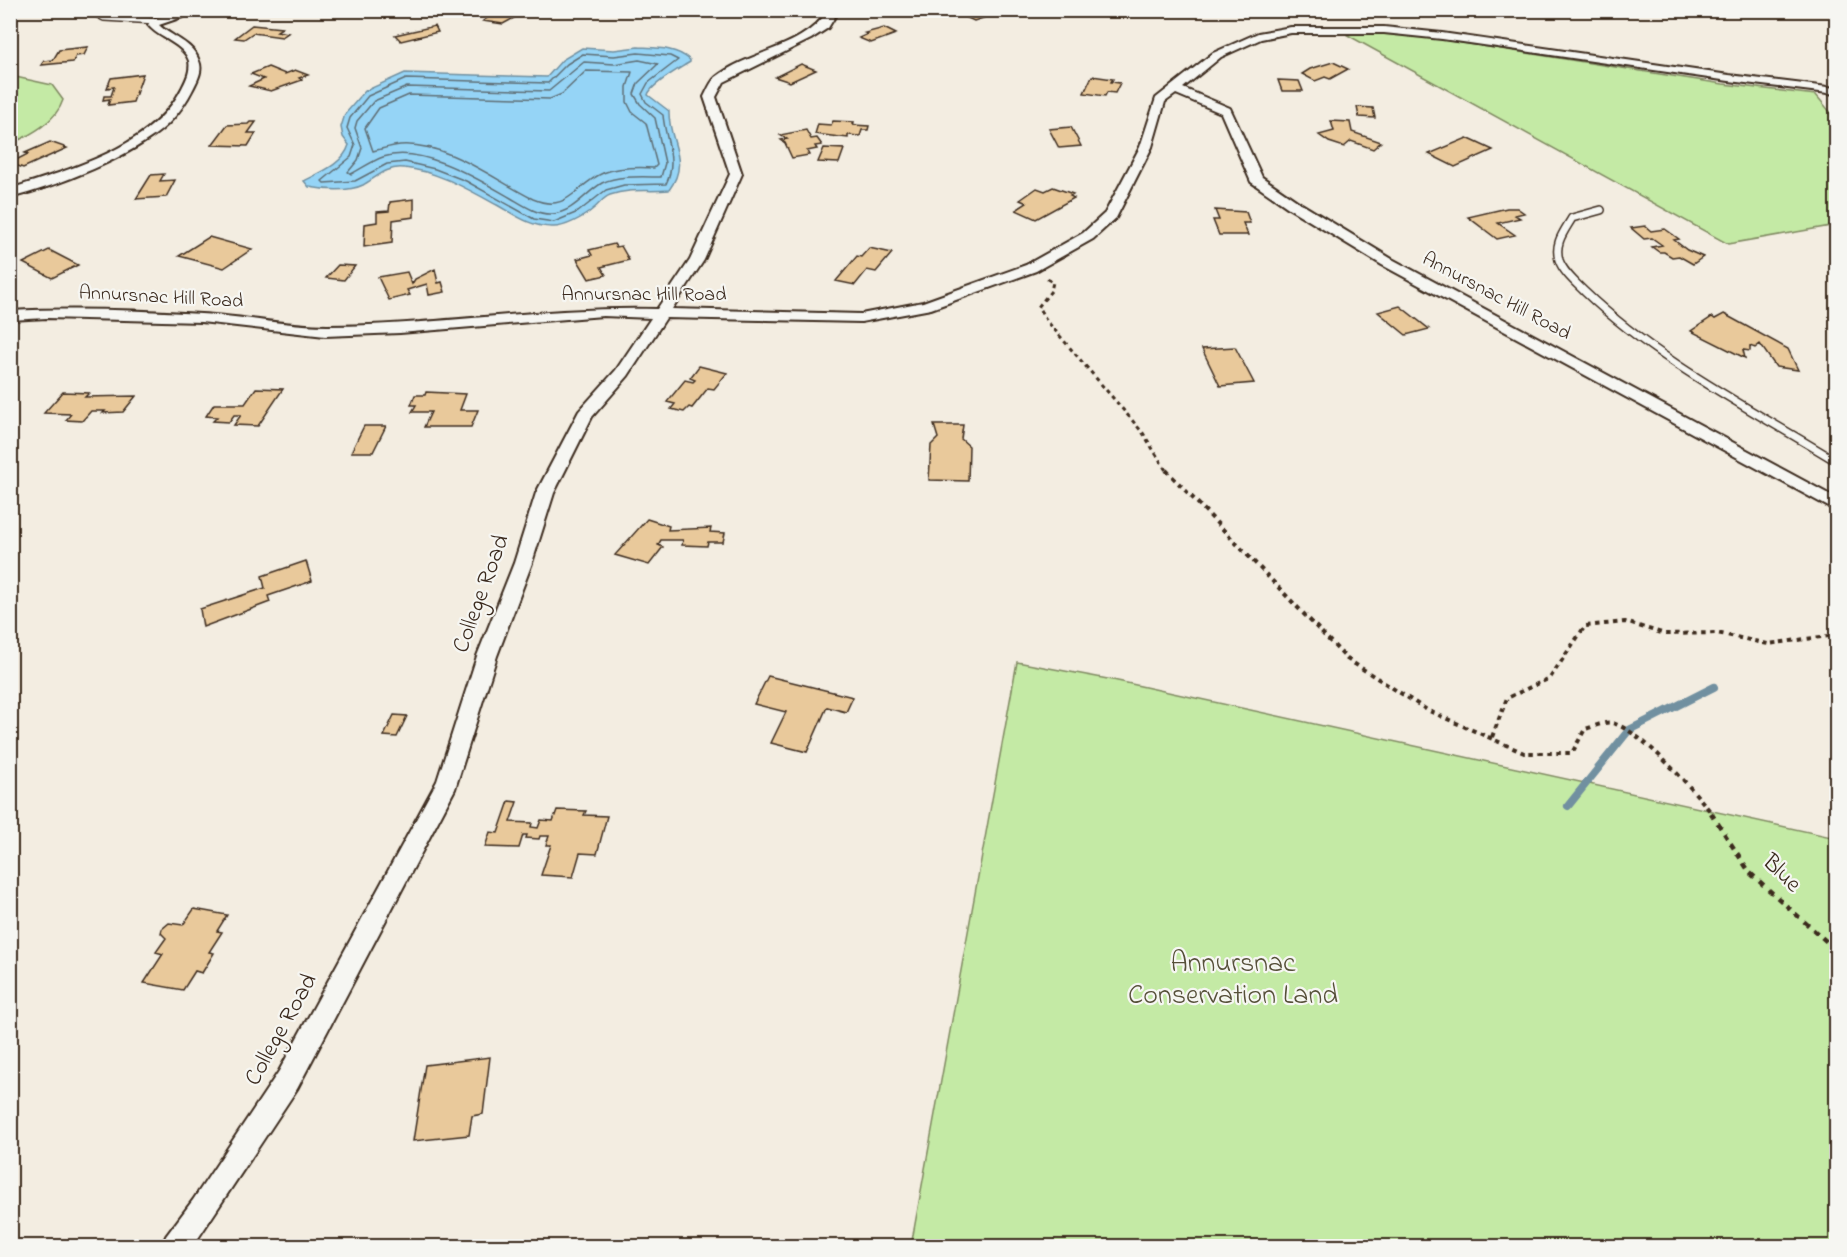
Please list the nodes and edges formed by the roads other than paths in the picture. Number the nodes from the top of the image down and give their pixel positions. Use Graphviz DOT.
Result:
graph roads {
  1 [pos="16,10"];
  2 [pos="89,10"];
  3 [pos="198,10"];
  4 [pos="834,10"];
  5 [pos="10,11"];
  6 [pos="156,21"];
  7 [pos="1175,89"];
  8 [pos="1836,91"];
  9 [pos="10,194"];
  10 [pos="1601,210"];
  11 [pos="662,313"];
  12 [pos="10,316"];
  13 [pos="1836,461"];
  14 [pos="1836,505"];
  15 [pos="176,1246"];
  1 -- 5 [label="lane"];
  2 -- 6 [label="lane"];
  3 -- 6 [label="street"];
  4 -- 11 [label="street, College Road"];
  6 -- 9 [label="street"];
  7 -- 8 [label="street, Annursnac Hill Road"];
  7 -- 11 [label="street, Annursnac Hill Road"];
  7 -- 14 [label="street, Annursnac Hill Road"];
  10 -- 13 [label="lane"];
  11 -- 12 [label="street, Annursnac Hill Road"];
  11 -- 15 [label="street, College Road"];
}
